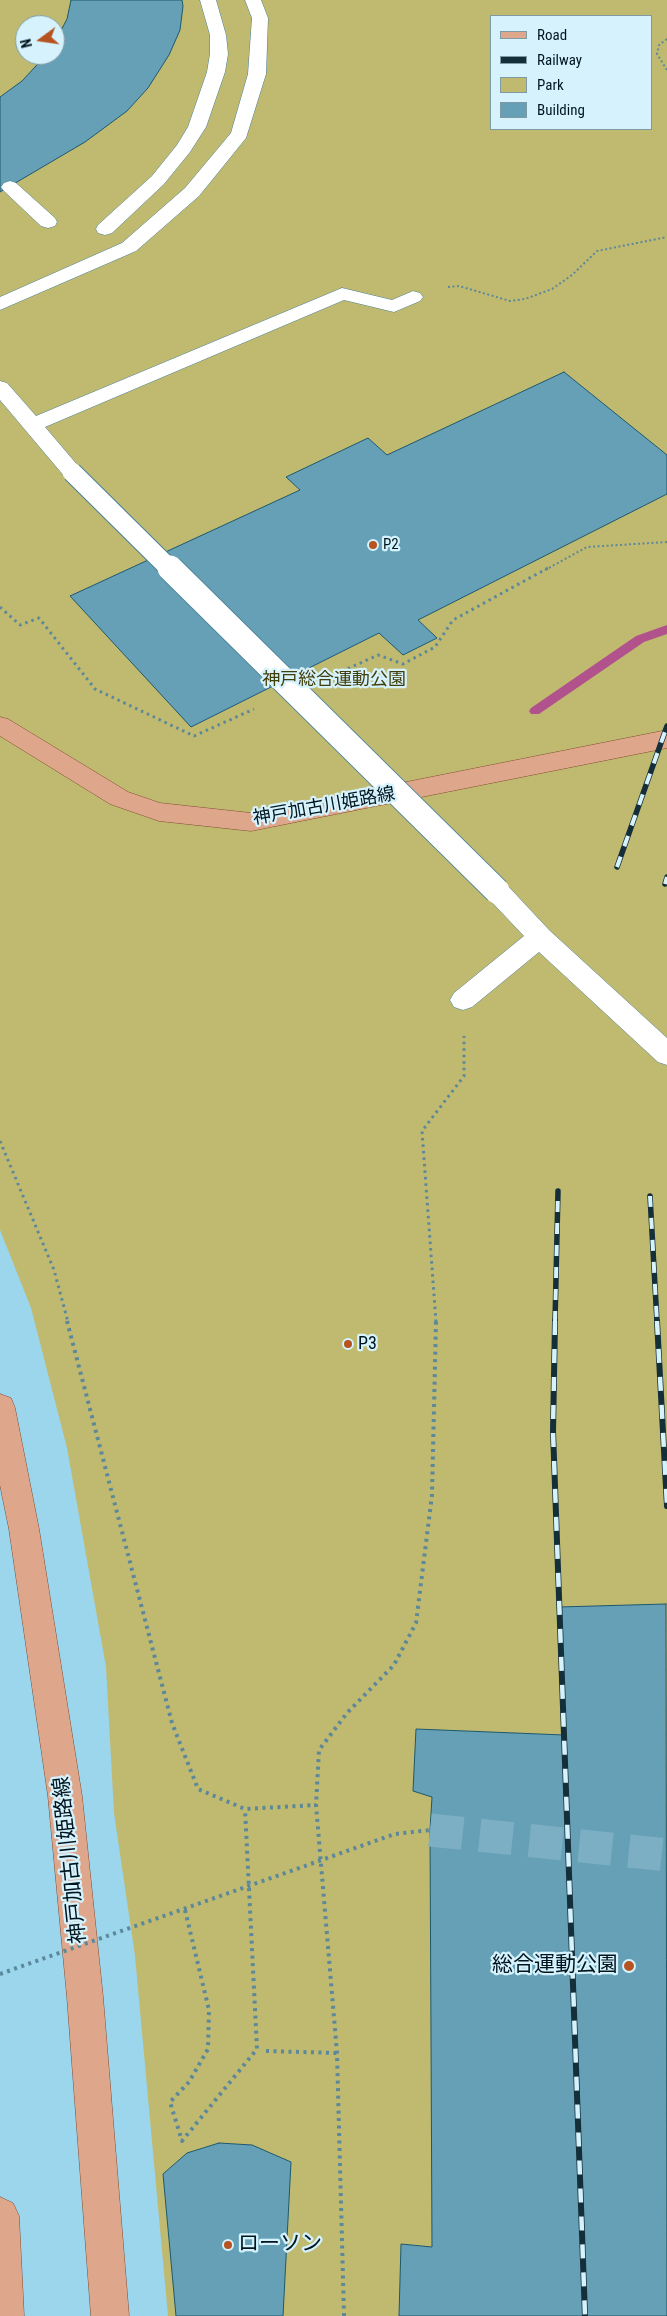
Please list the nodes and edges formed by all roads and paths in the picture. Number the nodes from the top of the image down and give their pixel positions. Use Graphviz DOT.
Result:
graph roads {
  1 [pos="208,0"];
  2 [pos="253,0"];
  3 [pos="667,39"];
  4 [pos="667,70"];
  5 [pos="10,187"];
  6 [pos="48,222"];
  7 [pos="105,228"];
  8 [pos="667,237"];
  9 [pos="413,297"];
  10 [pos="0,304"];
  11 [pos="0,387"];
  12 [pos="32,425"];
  13 [pos="667,542"];
  14 [pos="587,547"];
  15 [pos="0,607"];
  16 [pos="20,625"];
  17 [pos="0,725"];
  18 [pos="667,739"];
  19 [pos="540,937"];
  20 [pos="463,1000"];
  21 [pos="667,1054"];
  22 [pos="0,1141"];
  23 [pos="0,1408"];
  24 [pos="316,1805"];
  25 [pos="245,1809"];
  26 [pos="430,1830"];
  27 [pos="185,1910"];
  28 [pos="0,1974"];
  29 [pos="266,2051"];
  30 [pos="337,2053"];
  31 [pos="0,2216"];
  32 [pos="5,2316"];
  33 [pos="110,2316"];
  34 [pos="344,2316"];
  1 -- 7 [label="street"];
  2 -- 10 [label="street"];
  3 -- 4 [label="path"];
  5 -- 6 [label="street"];
  8 -- 9 [label="path"];
  9 -- 12 [label="street"];
  11 -- 12 [label="street"];
  12 -- 19 [label="street, bridge"];
  13 -- 14 [label="path"];
  15 -- 16 [label="path"];
  17 -- 18 [label="main road, 神戸加古川姫路線"];
  19 -- 20 [label="street"];
  19 -- 21 [label="street"];
  20 -- 24 [label="path"];
  22 -- 25 [label="path"];
  23 -- 33 [label="main road, 神戸加古川姫路線"];
  24 -- 25 [label="path"];
  24 -- 30 [label="path"];
  25 -- 27 [label="path"];
  26 -- 27 [label="path, bridge"];
  27 -- 28 [label="path, bridge"];
  29 -- 30 [label="path"];
  30 -- 34 [label="path"];
  31 -- 32 [label="main road"];
}
